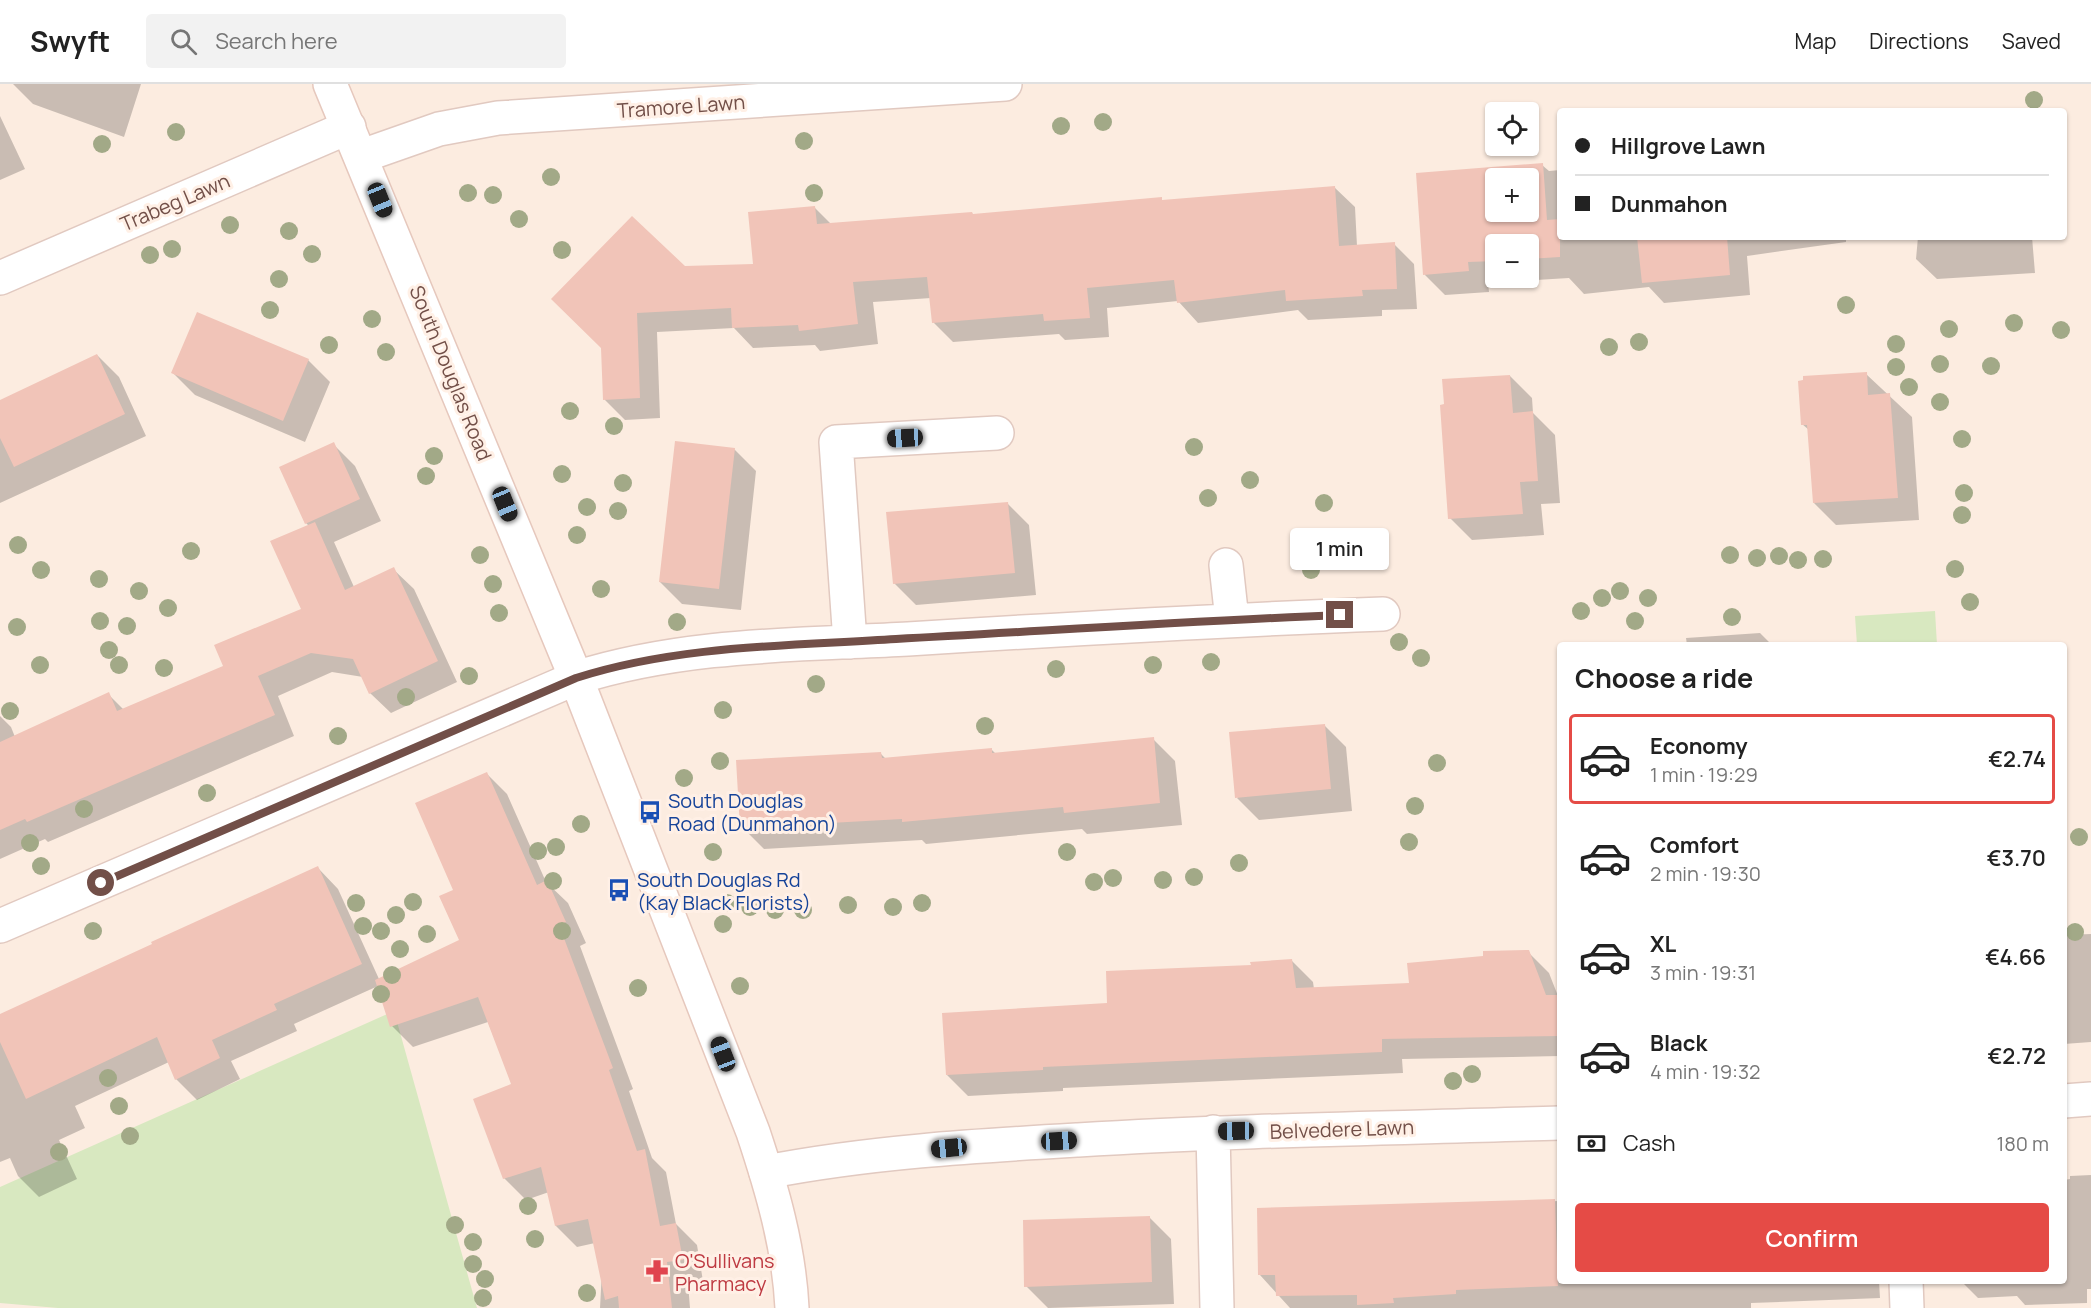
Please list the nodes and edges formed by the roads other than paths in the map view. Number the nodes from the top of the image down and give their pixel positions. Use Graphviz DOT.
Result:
graph roads {
  1 [pos="330,84"];
  2 [pos="1005,84"];
  3 [pos="356,142"];
  4 [pos="0,278"];
  5 [pos="997,434"];
  6 [pos="1226,565"];
  7 [pos="1383,614"];
  8 [pos="1232,620"];
  9 [pos="850,642"];
  10 [pos="576,678"];
  11 [pos="0,926"];
  12 [pos="2091,1099"];
  13 [pos="2067,1101"];
  14 [pos="1557,1123"];
  15 [pos="1213,1132"];
  16 [pos="766,1172"];
  17 [pos="1906,1284"];
  18 [pos="792,1308"];
  19 [pos="1217,1308"];
  20 [pos="1907,1308"];
  1 -- 3 [label="street, South Douglas Road"];
  2 -- 3 [label="street, Tramore Lawn"];
  3 -- 4 [label="street, Trabeg Lawn"];
  3 -- 10 [label="street, South Douglas Road"];
  5 -- 9 [label="street"];
  6 -- 8 [label="street"];
  7 -- 8 [label="street"];
  8 -- 9 [label="street"];
  9 -- 10 [label="street"];
  10 -- 11 [label="street"];
  10 -- 16 [label="street, South Douglas Road"];
  12 -- 13 [label="street"];
  14 -- 15 [label="street, Belvedere Lawn"];
  15 -- 16 [label="street, Belvedere Lawn"];
  15 -- 19 [label="street"];
  16 -- 18 [label="street, South Douglas Road"];
  17 -- 20 [label="street"];
}
